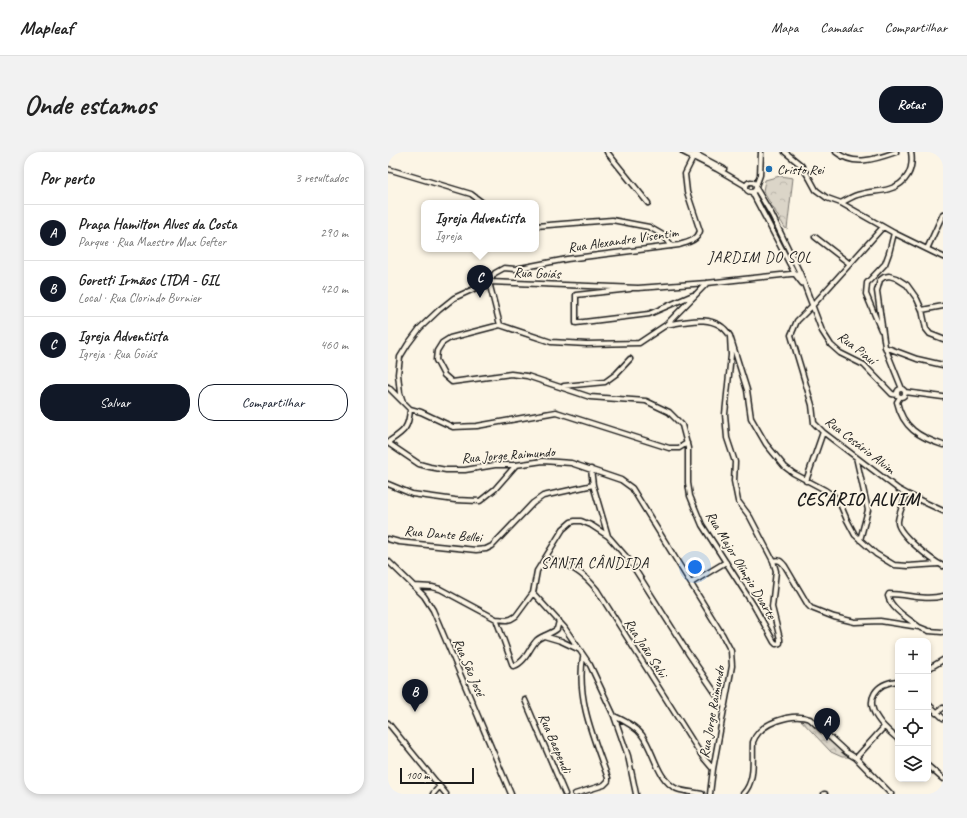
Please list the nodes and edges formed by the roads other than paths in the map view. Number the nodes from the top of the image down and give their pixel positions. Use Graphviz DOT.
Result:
graph roads {
  1 [pos="607,152"];
  2 [pos="683,152"];
  3 [pos="761,152"];
  4 [pos="785,152"];
  5 [pos="836,152"];
  6 [pos="896,152"];
  7 [pos="911,152"];
  8 [pos="694,154"];
  9 [pos="388,169"];
  10 [pos="747,184"];
  11 [pos="756,187"];
  12 [pos="752,192"];
  13 [pos="479,200"];
  14 [pos="648,203"];
  15 [pos="841,203"];
  16 [pos="943,214"];
  17 [pos="539,226"];
  18 [pos="883,227"];
  19 [pos="894,233"];
  20 [pos="815,236"];
  21 [pos="783,238"];
  22 [pos="778,241"];
  23 [pos="672,246"];
  24 [pos="927,250"];
  25 [pos="943,257"];
  26 [pos="850,264"];
  27 [pos="797,273"];
  28 [pos="489,282"];
  29 [pos="708,283"];
  30 [pos="638,288"];
  31 [pos="697,293"];
  32 [pos="813,306"];
  33 [pos="943,306"];
  34 [pos="922,310"];
  35 [pos="500,325"];
  36 [pos="666,325"];
  37 [pos="730,336"];
  38 [pos="884,336"];
  39 [pos="943,339"];
  40 [pos="885,347"];
  41 [pos="630,359"];
  42 [pos="943,366"];
  43 [pos="388,387"];
  44 [pos="562,387"];
  45 [pos="903,391"];
  46 [pos="892,394"];
  47 [pos="898,396"];
  48 [pos="943,397"];
  49 [pos="403,402"];
  50 [pos="897,402"];
  51 [pos="410,409"];
  52 [pos="823,432"];
  53 [pos="388,442"];
  54 [pos="687,443"];
  55 [pos="943,445"];
  56 [pos="856,456"];
  57 [pos="516,465"];
  58 [pos="591,469"];
  59 [pos="806,481"];
  60 [pos="388,484"];
  61 [pos="593,485"];
  62 [pos="907,494"];
  63 [pos="943,511"];
  64 [pos="608,536"];
  65 [pos="388,539"];
  66 [pos="860,540"];
  67 [pos="547,558"];
  68 [pos="773,561"];
  69 [pos="388,562"];
  70 [pos="726,562"];
  71 [pos="941,565"];
  72 [pos="691,584"];
  73 [pos="414,586"];
  74 [pos="533,593"];
  75 [pos="943,596"];
  76 [pos="496,619"];
  77 [pos="559,620"];
  78 [pos="919,627"];
  79 [pos="942,632"];
  80 [pos="544,636"];
  81 [pos="580,650"];
  82 [pos="583,657"];
  83 [pos="943,660"];
  84 [pos="931,667"];
  85 [pos="895,682"];
  86 [pos="525,700"];
  87 [pos="725,707"];
  88 [pos="931,707"];
  89 [pos="943,708"];
  90 [pos="936,713"];
  91 [pos="614,716"];
  92 [pos="943,718"];
  93 [pos="388,723"];
  94 [pos="884,727"];
  95 [pos="895,736"];
  96 [pos="856,758"];
  97 [pos="713,769"];
  98 [pos="931,769"];
  99 [pos="943,779"];
  100 [pos="439,787"];
  101 [pos="433,794"];
  102 [pos="446,794"];
  103 [pos="511,794"];
  104 [pos="565,794"];
  105 [pos="575,794"];
  106 [pos="636,794"];
  107 [pos="702,794"];
  108 [pos="710,794"];
  109 [pos="743,794"];
  110 [pos="892,794"];
  1 -- 14 [label="street"];
  2 -- 8 [label="street"];
  3 -- 11 [label="street"];
  4 -- 15 [label="street"];
  5 -- 6 [label="street"];
  7 -- 15 [label="street"];
  8 -- 10 [label="street"];
  8 -- 23 [label="street, Rua Alexandre Visentim"];
  9 -- 13 [label="street"];
  10 -- 11 [label="street"];
  10 -- 12 [label="street"];
  11 -- 12 [label="street"];
  11 -- 21 [label="street"];
  12 -- 22 [label="street"];
  15 -- 18 [label="street"];
  16 -- 24 [label="street"];
  17 -- 23 [label="street"];
  18 -- 19 [label="street"];
  18 -- 26 [label="street, Rua Cesário Alvim"];
  19 -- 24 [label="street"];
  19 -- 38 [label="street"];
  20 -- 26 [label="street"];
  21 -- 22 [label="street"];
  21 -- 27 [label="street"];
  22 -- 27 [label="street"];
  23 -- 28 [label="street, Rua Alexandre Visentim"];
  24 -- 25 [label="street"];
  26 -- 32 [label="street, Rua Cesário Alvim"];
  27 -- 29 [label="street, Rua Goiás"];
  27 -- 32 [label="street, Rua Piauí"];
  28 -- 30 [label="street, Rua Goiás"];
  28 -- 35 [label="street"];
  28 -- 49 [label="street, Rua Goiás"];
  29 -- 30 [label="street, Rua Goiás"];
  29 -- 31 [label="street"];
  30 -- 31 [label="street"];
  31 -- 36 [label="street"];
  32 -- 46 [label="street, Rua Piauí"];
  32 -- 52 [label="street, Rua Cesário Alvim"];
  33 -- 34 [label="street"];
  34 -- 38 [label="street"];
  34 -- 39 [label="street"];
  35 -- 36 [label="street"];
  35 -- 44 [label="street, Rua Major Olímpio Duarte"];
  36 -- 37 [label="street"];
  37 -- 59 [label="street"];
  37 -- 68 [label="street"];
  38 -- 40 [label="street"];
  40 -- 42 [label="street"];
  40 -- 45 [label="street"];
  41 -- 44 [label="street"];
  43 -- 49 [label="street"];
  44 -- 54 [label="street, Rua Major Olímpio Duarte"];
  45 -- 47 [label="street"];
  45 -- 47 [label="street"];
  45 -- 48 [label="street"];
  46 -- 47 [label="street"];
  46 -- 50 [label="street, Rua Piauí"];
  47 -- 50 [label="street"];
  49 -- 51 [label="street"];
  50 -- 55 [label="street, Rua Piauí"];
  51 -- 53 [label="street"];
  51 -- 54 [label="street"];
  52 -- 56 [label="street, Rua Cesário Alvim"];
  52 -- 59 [label="street"];
  53 -- 57 [label="street, Rua Jorge Raimundo"];
  54 -- 70 [label="street, Rua Major Olímpio Duarte"];
  56 -- 62 [label="street, Rua Cesário Alvim"];
  56 -- 66 [label="street"];
  57 -- 58 [label="street, Rua Jorge Raimundo"];
  57 -- 60 [label="street"];
  58 -- 61 [label="street"];
  58 -- 72 [label="street, Rua Jorge Raimundo"];
  59 -- 66 [label="street"];
  61 -- 64 [label="street"];
  61 -- 65 [label="street, Rua Dante Bellei"];
  62 -- 63 [label="street, Rua Cesário Alvim"];
  62 -- 71 [label="street"];
  64 -- 67 [label="street"];
  64 -- 87 [label="street"];
  66 -- 71 [label="street"];
  67 -- 74 [label="street"];
  67 -- 97 [label="street, Rua João Salvi"];
  68 -- 70 [label="street, Rua Major Olímpio Duarte"];
  68 -- 78 [label="street"];
  69 -- 73 [label="street, Rua São José"];
  70 -- 72 [label="street"];
  72 -- 87 [label="street, Rua Jorge Raimundo"];
  73 -- 76 [label="street"];
  73 -- 103 [label="street, Rua São José"];
  74 -- 76 [label="street"];
  74 -- 77 [label="street"];
  75 -- 78 [label="street"];
  76 -- 80 [label="street"];
  77 -- 80 [label="street"];
  77 -- 81 [label="street"];
  78 -- 79 [label="street"];
  80 -- 81 [label="street"];
  81 -- 82 [label="street"];
  82 -- 91 [label="street"];
  82 -- 105 [label="street"];
  83 -- 84 [label="street"];
  85 -- 94 [label="street"];
  86 -- 104 [label="street, Rua Baependi"];
  87 -- 97 [label="street, Rua Jorge Raimundo"];
  88 -- 90 [label="street"];
  89 -- 90 [label="street"];
  90 -- 92 [label="street"];
  91 -- 106 [label="street"];
  91 -- 107 [label="street"];
  93 -- 100 [label="street"];
  94 -- 95 [label="street"];
  94 -- 96 [label="street"];
  96 -- 109 [label="street"];
  96 -- 110 [label="street"];
  97 -- 108 [label="street, Rua Jorge Raimundo"];
  98 -- 99 [label="street"];
  100 -- 101 [label="street"];
  100 -- 102 [label="street"];
}
